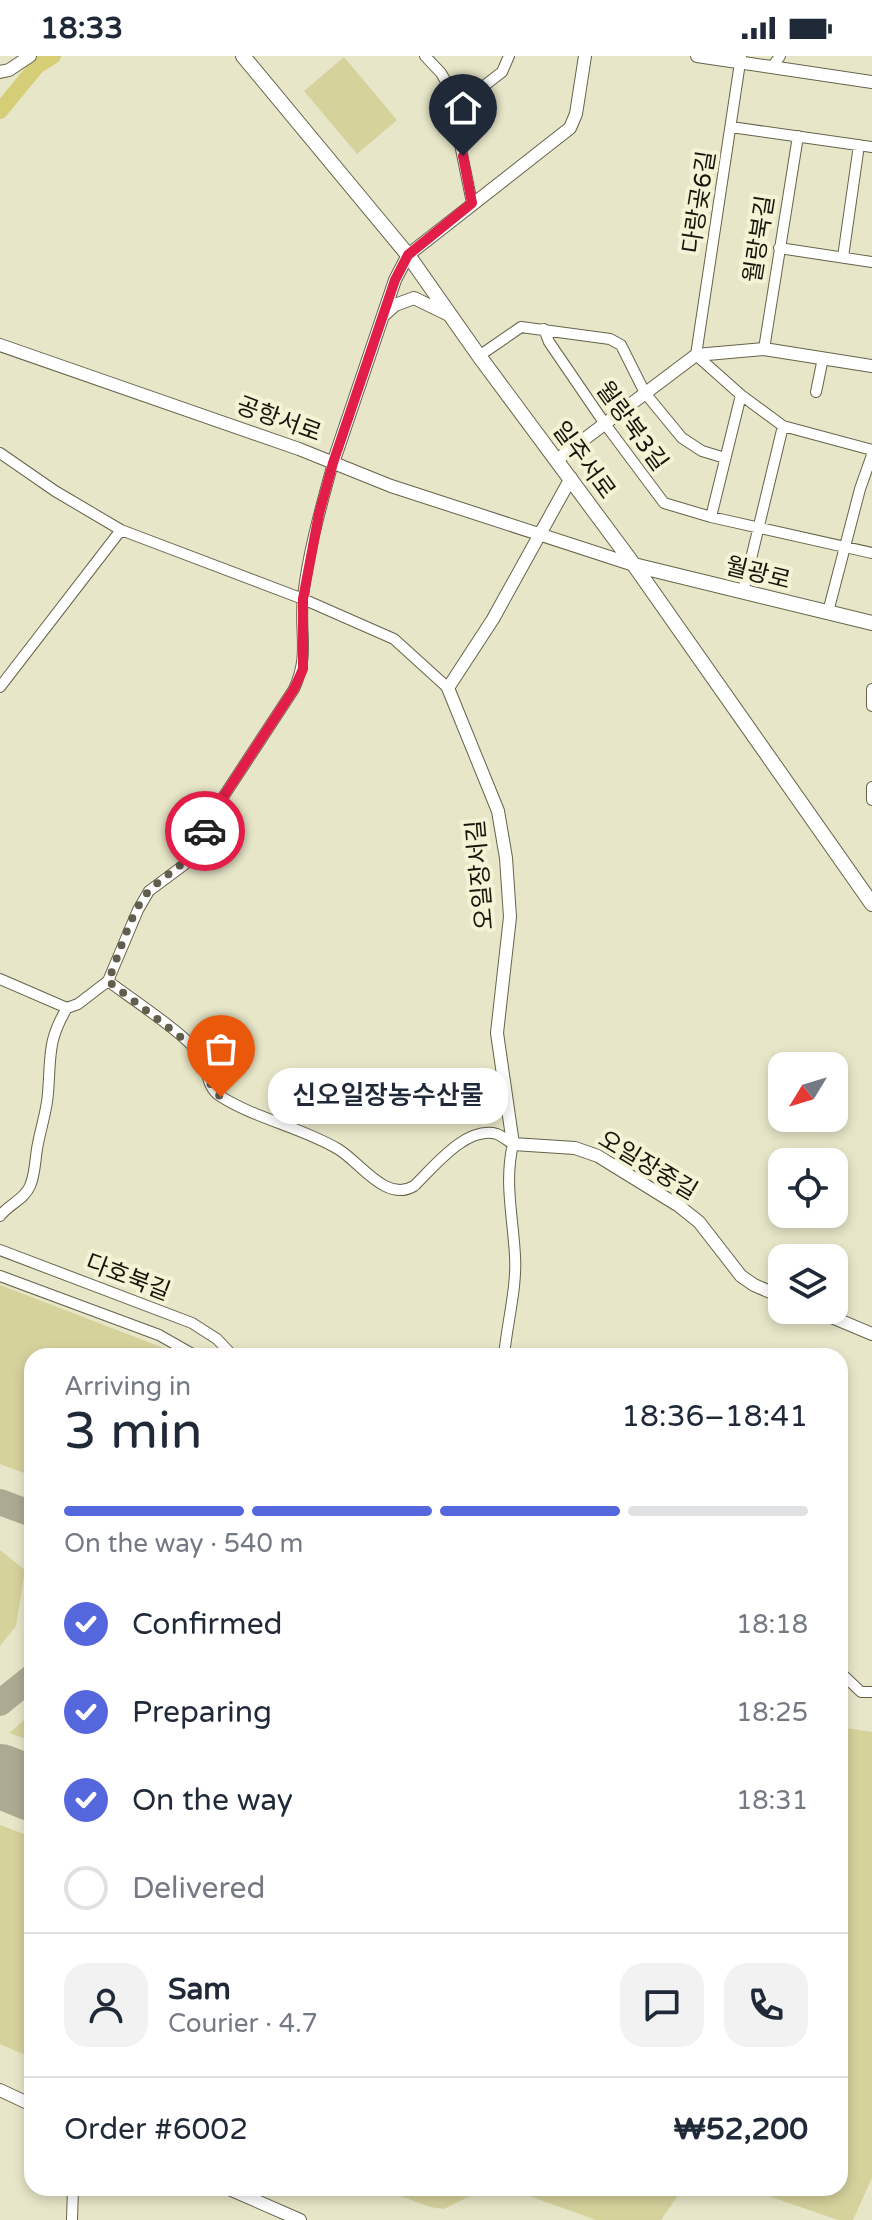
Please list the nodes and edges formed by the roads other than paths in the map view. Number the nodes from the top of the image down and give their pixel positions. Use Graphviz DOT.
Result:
graph roads {
  1 [pos="30,56"];
  2 [pos="243,56"];
  3 [pos="425,56"];
  4 [pos="509,56"];
  5 [pos="585,56"];
  6 [pos="697,56"];
  7 [pos="741,59"];
  8 [pos="776,62"];
  9 [pos="0,72"];
  10 [pos="872,82"];
  11 [pos="454,109"];
  12 [pos="731,127"];
  13 [pos="798,136"];
  14 [pos="859,145"];
  15 [pos="872,147"];
  16 [pos="472,203"];
  17 [pos="779,248"];
  18 [pos="408,255"];
  19 [pos="843,257"];
  20 [pos="872,262"];
  21 [pos="382,316"];
  22 [pos="454,319"];
  23 [pos="544,329"];
  24 [pos="0,345"];
  25 [pos="764,349"];
  26 [pos="696,355"];
  27 [pos="479,356"];
  28 [pos="823,358"];
  29 [pos="872,366"];
  30 [pos="816,392"];
  31 [pos="645,393"];
  32 [pos="741,395"];
  33 [pos="605,424"];
  34 [pos="783,426"];
  35 [pos="0,453"];
  36 [pos="872,453"];
  37 [pos="725,458"];
  38 [pos="558,459"];
  39 [pos="333,463"];
  40 [pos="571,478"];
  41 [pos="711,517"];
  42 [pos="760,527"];
  43 [pos="121,530"];
  44 [pos="540,535"];
  45 [pos="846,546"];
  46 [pos="872,553"];
  47 [pos="634,565"];
  48 [pos="743,592"];
  49 [pos="303,599"];
  50 [pos="828,612"];
  51 [pos="872,623"];
  52 [pos="0,687"];
  53 [pos="448,688"];
  54 [pos="872,689"];
  55 [pos="872,706"];
  56 [pos="872,787"];
  57 [pos="871,800"];
  58 [pos="872,904"];
  59 [pos="0,979"];
  60 [pos="108,981"];
  61 [pos="67,1008"];
  62 [pos="513,1144"];
  63 [pos="0,1216"];
  64 [pos="0,1250"];
  65 [pos="0,1276"];
  66 [pos="768,1291"];
  67 [pos="848,1324"];
  68 [pos="872,1334"];
  69 [pos="182,1348"];
  70 [pos="225,1348"];
  71 [pos="505,1348"];
  72 [pos="848,1680"];
  73 [pos="872,1692"];
  74 [pos="0,2090"];
  75 [pos="24,2101"];
  76 [pos="73,2196"];
  77 [pos="245,2196"];
  78 [pos="72,2220"];
  79 [pos="300,2220"];
  1 -- 9 [label="street"];
  2 -- 18 [label="main road, 일주서로"];
  3 -- 11 [label="street"];
  4 -- 11 [label="street"];
  5 -- 16 [label="street"];
  6 -- 7 [label="street"];
  7 -- 8 [label="street"];
  7 -- 12 [label="street, 다랑곶6길"];
  8 -- 10 [label="street"];
  11 -- 16 [label="street"];
  12 -- 13 [label="street"];
  12 -- 26 [label="street, 다랑곶6길"];
  13 -- 14 [label="street"];
  13 -- 17 [label="street, 월랑북길"];
  14 -- 15 [label="street"];
  14 -- 19 [label="street"];
  16 -- 18 [label="street"];
  17 -- 19 [label="street"];
  17 -- 25 [label="street, 월랑북길"];
  18 -- 21 [label="street"];
  18 -- 22 [label="main road, 일주서로"];
  19 -- 20 [label="street"];
  21 -- 22 [label="street"];
  21 -- 39 [label="street"];
  22 -- 27 [label="main road, 일주서로"];
  23 -- 27 [label="street"];
  23 -- 31 [label="street"];
  23 -- 33 [label="street, 월랑북3길"];
  24 -- 39 [label="street, 공항서로"];
  25 -- 26 [label="street"];
  25 -- 28 [label="street"];
  26 -- 31 [label="street"];
  26 -- 32 [label="street"];
  27 -- 38 [label="main road, 일주서로"];
  28 -- 29 [label="street"];
  28 -- 30 [label="street"];
  31 -- 33 [label="street"];
  31 -- 37 [label="street"];
  32 -- 34 [label="street"];
  32 -- 37 [label="street"];
  33 -- 38 [label="street"];
  33 -- 41 [label="street, 월랑북3길"];
  34 -- 36 [label="street"];
  34 -- 42 [label="street"];
  35 -- 43 [label="street"];
  36 -- 45 [label="street"];
  37 -- 41 [label="street"];
  38 -- 40 [label="main road, 일주서로"];
  39 -- 44 [label="street, 공항서로"];
  39 -- 49 [label="street"];
  40 -- 44 [label="street"];
  40 -- 47 [label="main road, 일주서로"];
  41 -- 42 [label="street, 월랑북3길"];
  42 -- 45 [label="street, 월랑북3길"];
  42 -- 48 [label="street"];
  43 -- 49 [label="street"];
  43 -- 52 [label="street"];
  44 -- 47 [label="street, 공항서로"];
  44 -- 53 [label="street"];
  45 -- 46 [label="street, 월랑북3길"];
  45 -- 50 [label="street"];
  47 -- 48 [label="main road, 월광로"];
  47 -- 58 [label="main road, 일주서로"];
  48 -- 50 [label="main road, 월광로"];
  49 -- 53 [label="street"];
  49 -- 60 [label="street"];
  50 -- 51 [label="main road, 월광로"];
  53 -- 62 [label="street, 오일장서길"];
  54 -- 55 [label="street"];
  56 -- 57 [label="street"];
  59 -- 61 [label="street"];
  60 -- 61 [label="street"];
  60 -- 62 [label="street, 오일장중길"];
  61 -- 63 [label="street"];
  62 -- 66 [label="street, 오일장중길"];
  62 -- 71 [label="street, 오일장서길"];
  64 -- 70 [label="street, 다호북길"];
  65 -- 69 [label="street"];
  67 -- 68 [label="street"];
  72 -- 73 [label="street"];
  74 -- 75 [label="street"];
  76 -- 78 [label="street"];
  77 -- 79 [label="street"];
}
